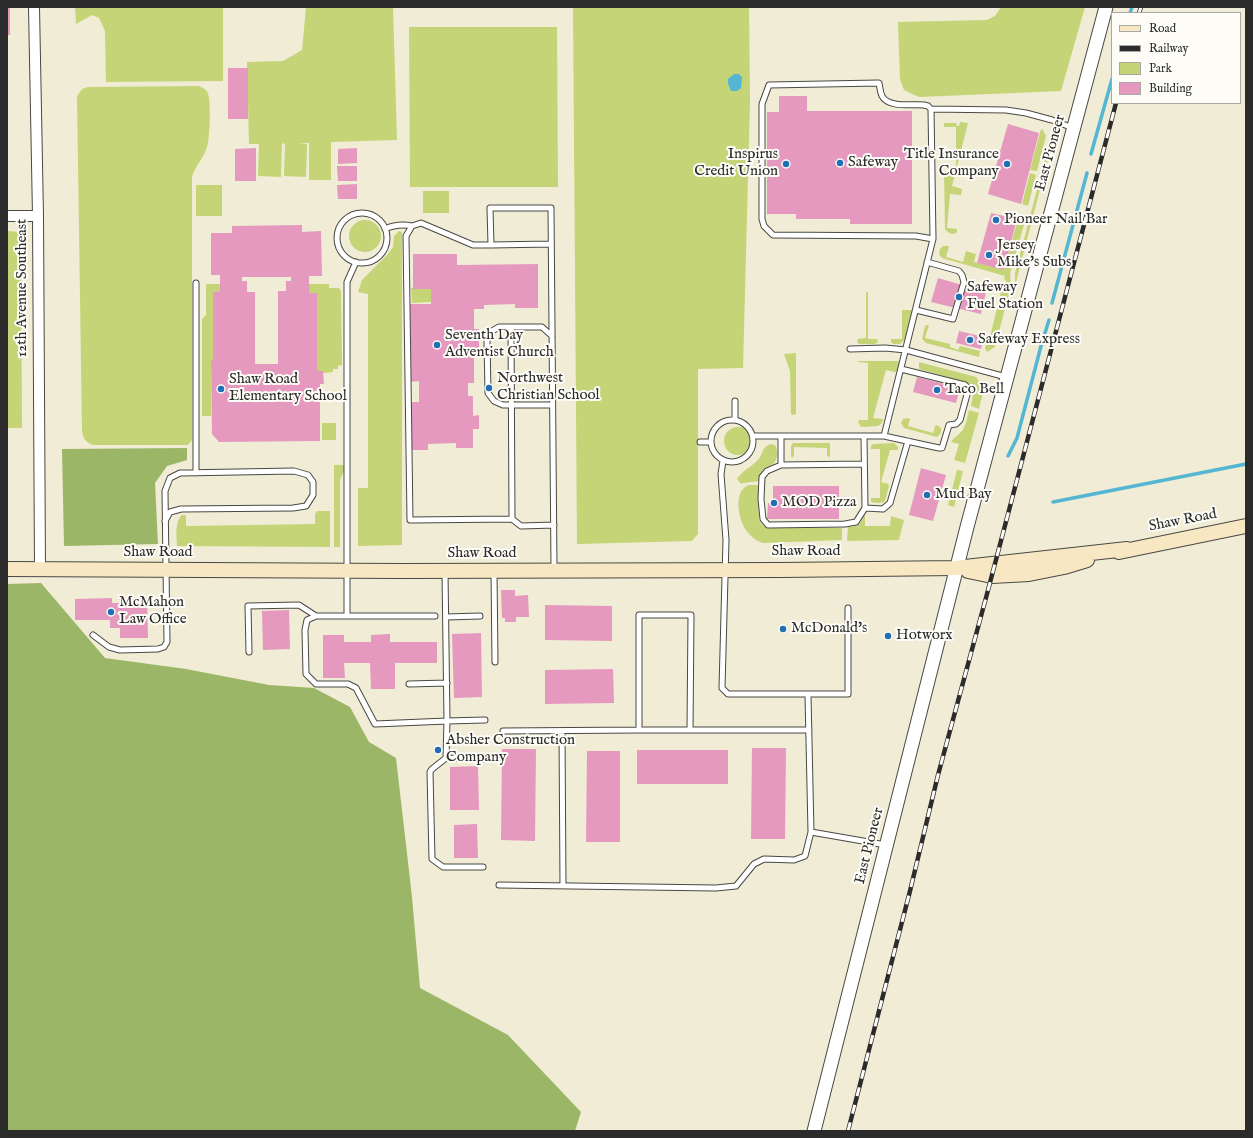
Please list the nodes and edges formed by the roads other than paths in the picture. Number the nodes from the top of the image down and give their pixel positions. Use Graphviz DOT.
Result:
graph roads {
  1 [pos="34,7"];
  2 [pos="1106,7"];
  3 [pos="931,109"];
  4 [pos="1074,128"];
  5 [pos="7,216"];
  6 [pos="38,216"];
  7 [pos="412,226"];
  8 [pos="385,229"];
  9 [pos="933,239"];
  10 [pos="551,244"];
  11 [pos="491,245"];
  12 [pos="356,262"];
  13 [pos="927,262"];
  14 [pos="196,283"];
  15 [pos="916,310"];
  16 [pos="511,327"];
  17 [pos="552,336"];
  18 [pos="850,349"];
  19 [pos="906,350"];
  20 [pos="901,369"];
  21 [pos="1007,377"];
  22 [pos="735,401"];
  23 [pos="512,405"];
  24 [pos="552,405"];
  25 [pos="735,420"];
  26 [pos="753,436"];
  27 [pos="781,436"];
  28 [pos="864,436"];
  29 [pos="884,436"];
  30 [pos="908,441"];
  31 [pos="700,442"];
  32 [pos="710,442"];
  33 [pos="723,461"];
  34 [pos="864,464"];
  35 [pos="781,465"];
  36 [pos="196,473"];
  37 [pos="865,508"];
  38 [pos="512,520"];
  39 [pos="165,521"];
  40 [pos="554,525"];
  41 [pos="1246,526"];
  42 [pos="956,568"];
  43 [pos="7,569"];
  44 [pos="40,569"];
  45 [pos="726,569"];
  46 [pos="166,570"];
  47 [pos="347,570"];
  48 [pos="554,570"];
  49 [pos="445,571"];
  50 [pos="494,571"];
  51 [pos="848,608"];
  52 [pos="316,616"];
  53 [pos="347,616"];
  54 [pos="435,616"];
  55 [pos="480,616"];
  56 [pos="446,617"];
  57 [pos="93,634"];
  58 [pos="249,652"];
  59 [pos="495,662"];
  60 [pos="447,683"];
  61 [pos="409,684"];
  62 [pos="808,695"];
  63 [pos="485,720"];
  64 [pos="447,721"];
  65 [pos="639,730"];
  66 [pos="690,730"];
  67 [pos="809,730"];
  68 [pos="503,731"];
  69 [pos="562,731"];
  70 [pos="446,758"];
  71 [pos="483,759"];
  72 [pos="812,832"];
  73 [pos="886,845"];
  74 [pos="483,867"];
  75 [pos="499,885"];
  76 [pos="564,886"];
  77 [pos="814,1131"];
  1 -- 6 [label="street, 12th Avenue Southeast"];
  2 -- 4 [label="street, East Pioneer"];
  3 -- 4 [label="lane"];
  3 -- 9 [label="lane"];
  3 -- 9 [label="lane"];
  4 -- 21 [label="street, East Pioneer"];
  5 -- 6 [label="street"];
  6 -- 44 [label="street, 12th Avenue Southeast"];
  7 -- 8 [label="lane"];
  7 -- 11 [label="lane"];
  7 -- 38 [label="lane"];
  8 -- 12 [label="lane"];
  8 -- 12 [label="lane"];
  9 -- 13 [label="lane"];
  10 -- 11 [label="lane"];
  10 -- 11 [label="lane"];
  10 -- 17 [label="lane"];
  12 -- 47 [label="lane"];
  13 -- 15 [label="lane"];
  13 -- 15 [label="lane"];
  14 -- 36 [label="lane"];
  15 -- 19 [label="lane"];
  16 -- 17 [label="lane"];
  16 -- 23 [label="lane"];
  16 -- 23 [label="lane"];
  17 -- 24 [label="lane"];
  18 -- 19 [label="lane"];
  19 -- 20 [label="lane"];
  19 -- 21 [label="lane"];
  20 -- 29 [label="lane"];
  20 -- 30 [label="lane"];
  21 -- 42 [label="street, East Pioneer"];
  22 -- 25 [label="lane"];
  23 -- 24 [label="lane"];
  23 -- 38 [label="lane"];
  24 -- 40 [label="lane"];
  25 -- 26 [label="lane"];
  25 -- 32 [label="lane"];
  26 -- 27 [label="lane"];
  26 -- 33 [label="lane"];
  27 -- 28 [label="lane"];
  27 -- 35 [label="lane"];
  28 -- 29 [label="lane"];
  28 -- 34 [label="lane"];
  29 -- 30 [label="lane"];
  30 -- 37 [label="lane"];
  31 -- 32 [label="lane"];
  32 -- 33 [label="lane"];
  33 -- 45 [label="lane"];
  34 -- 35 [label="lane"];
  34 -- 37 [label="lane"];
  35 -- 37 [label="lane"];
  36 -- 39 [label="lane"];
  36 -- 39 [label="lane"];
  38 -- 40 [label="lane"];
  39 -- 46 [label="lane"];
  40 -- 48 [label="lane"];
  41 -- 42 [label="main road, Shaw Road"];
  42 -- 45 [label="main road, Shaw Road"];
  42 -- 73 [label="street, East Pioneer"];
  43 -- 44 [label="main road, Shaw Road"];
  44 -- 46 [label="main road, Shaw Road"];
  45 -- 48 [label="main road, Shaw Road"];
  45 -- 62 [label="lane"];
  46 -- 47 [label="main road, Shaw Road"];
  46 -- 57 [label="lane"];
  47 -- 49 [label="main road, Shaw Road"];
  47 -- 53 [label="lane"];
  48 -- 50 [label="main road, Shaw Road"];
  49 -- 50 [label="main road, Shaw Road"];
  49 -- 56 [label="lane"];
  50 -- 59 [label="lane"];
  51 -- 62 [label="lane"];
  52 -- 53 [label="lane"];
  52 -- 58 [label="lane"];
  52 -- 64 [label="lane"];
  53 -- 54 [label="lane"];
  55 -- 56 [label="lane"];
  56 -- 60 [label="lane"];
  60 -- 61 [label="lane"];
  60 -- 64 [label="lane"];
  62 -- 67 [label="lane"];
  63 -- 64 [label="lane"];
  64 -- 70 [label="lane"];
  65 -- 66 [label="lane"];
  65 -- 66 [label="lane"];
  65 -- 69 [label="lane"];
  66 -- 67 [label="lane"];
  67 -- 72 [label="lane"];
  68 -- 69 [label="lane"];
  69 -- 76 [label="lane"];
  70 -- 71 [label="lane"];
  70 -- 74 [label="lane"];
  72 -- 73 [label="lane"];
  72 -- 76 [label="lane"];
  73 -- 77 [label="street, East Pioneer"];
  75 -- 76 [label="lane"];
}
